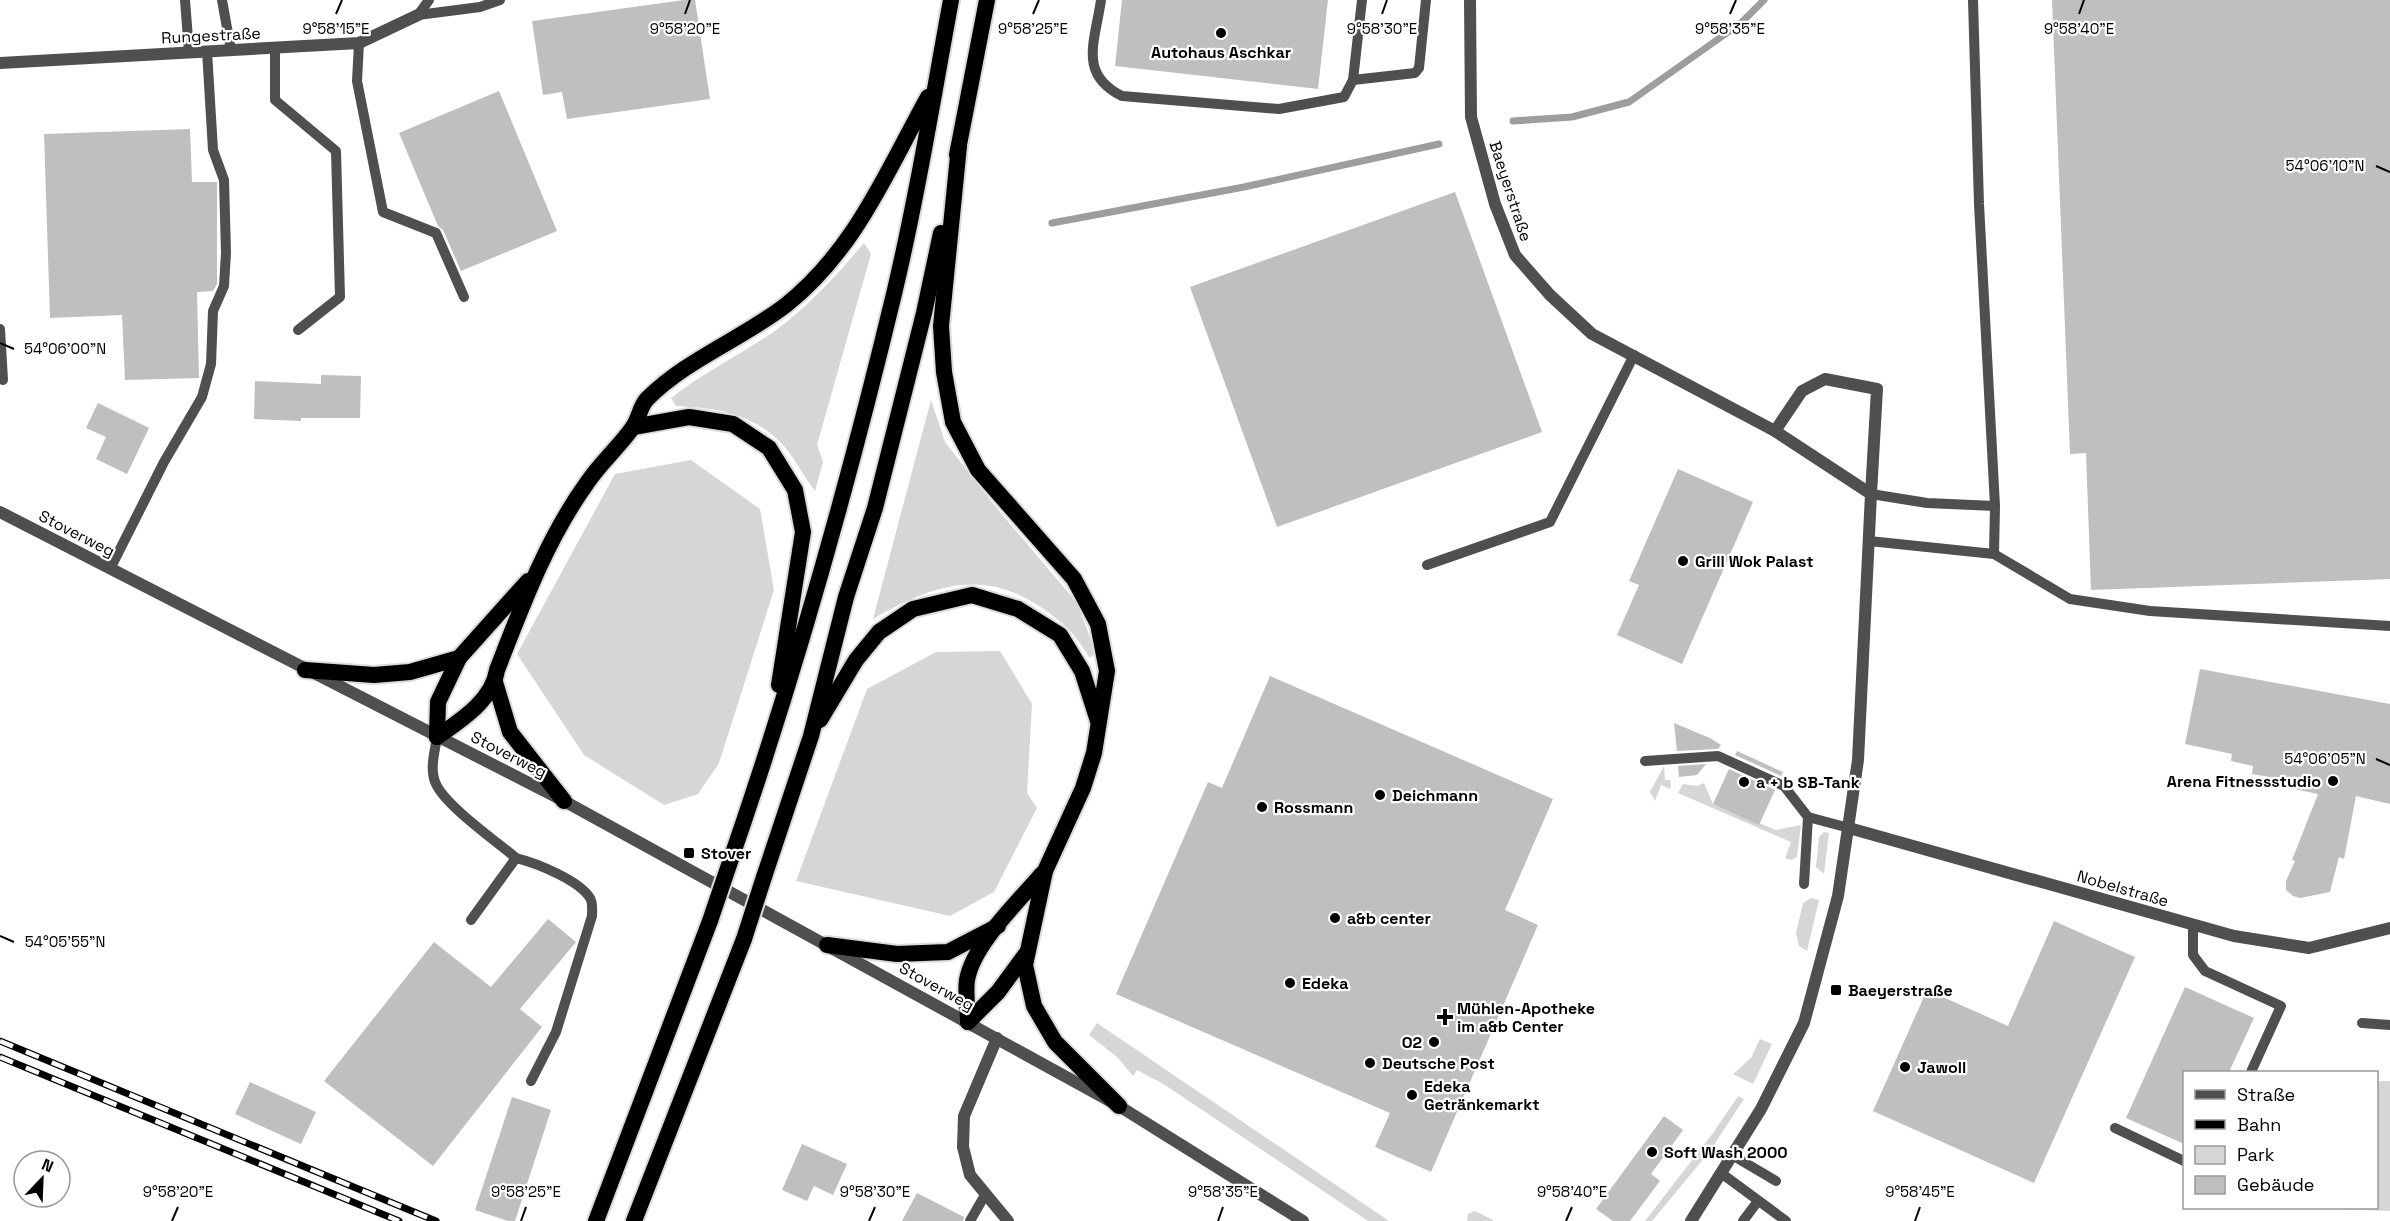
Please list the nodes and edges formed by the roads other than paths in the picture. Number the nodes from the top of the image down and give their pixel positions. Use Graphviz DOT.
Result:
graph roads {
  1 [pos="185,0"];
  2 [pos="222,0"];
  3 [pos="429,0"];
  4 [pos="500,0"];
  5 [pos="951,0"];
  6 [pos="987,0"];
  7 [pos="1101,0"];
  8 [pos="1362,0"];
  9 [pos="1426,0"];
  10 [pos="1470,0"];
  11 [pos="1973,0"];
  12 [pos="418,15"];
  13 [pos="359,43"];
  14 [pos="275,48"];
  15 [pos="231,50"];
  16 [pos="207,51"];
  17 [pos="189,52"];
  18 [pos="0,63"];
  19 [pos="1353,80"];
  20 [pos="936,83"];
  21 [pos="959,146"];
  22 [pos="464,297"];
  23 [pos="0,329"];
  24 [pos="298,330"];
  25 [pos="1634,355"];
  26 [pos="3,380"];
  27 [pos="633,427"];
  28 [pos="1774,431"];
  29 [pos="1871,494"];
  30 [pos="1995,506"];
  31 [pos="0,512"];
  32 [pos="1869,541"];
  33 [pos="1994,554"];
  34 [pos="1427,565"];
  35 [pos="110,569"];
  36 [pos="534,573"];
  37 [pos="2390,626"];
  38 [pos="459,658"];
  39 [pos="305,670"];
  40 [pos="495,682"];
  41 [pos="1099,725"];
  42 [pos="811,736"];
  43 [pos="437,737"];
  44 [pos="769,748"];
  45 [pos="1645,761"];
  46 [pos="564,801"];
  47 [pos="1808,818"];
  48 [pos="1849,828"];
  49 [pos="516,858"];
  50 [pos="1045,871"];
  51 [pos="1804,884"];
  52 [pos="471,920"];
  53 [pos="2193,924"];
  54 [pos="998,926"];
  55 [pos="2390,928"];
  56 [pos="827,945"];
  57 [pos="1026,954"];
  58 [pos="968,1022"];
  59 [pos="2362,1023"];
  60 [pos="2390,1025"];
  61 [pos="997,1038"];
  62 [pos="2251,1071"];
  63 [pos="531,1081"];
  64 [pos="1119,1106"];
  65 [pos="2115,1128"];
  66 [pos="1732,1155"];
  67 [pos="2183,1161"];
  68 [pos="1721,1173"];
  69 [pos="1776,1181"];
  70 [pos="986,1195"];
  71 [pos="1758,1201"];
  72 [pos="596,1221"];
  73 [pos="634,1221"];
  74 [pos="970,1221"];
  75 [pos="1008,1221"];
  76 [pos="1303,1221"];
  77 [pos="1691,1221"];
  78 [pos="1743,1221"];
  79 [pos="1786,1221"];
  1 -- 17 [label="lane"];
  2 -- 15 [label="lane"];
  3 -- 12 [label="lane"];
  4 -- 12 [label="lane"];
  5 -- 20 [label="highway"];
  6 -- 21 [label="highway"];
  7 -- 19 [label="lane"];
  8 -- 19 [label="lane"];
  9 -- 19 [label="lane"];
  10 -- 25 [label="street, Baeyerstraße"];
  11 -- 30 [label="lane"];
  12 -- 13 [label="street, Rungestraße"];
  13 -- 14 [label="street, Rungestraße"];
  13 -- 22 [label="lane"];
  14 -- 15 [label="street, Rungestraße"];
  14 -- 24 [label="lane"];
  15 -- 16 [label="street, Rungestraße"];
  16 -- 17 [label="street, Rungestraße"];
  16 -- 35 [label="lane"];
  17 -- 18 [label="street, Rungestraße"];
  20 -- 27 [label="highway"];
  20 -- 44 [label="highway"];
  21 -- 41 [label="highway"];
  21 -- 42 [label="highway"];
  23 -- 26 [label="lane"];
  25 -- 28 [label="street, Baeyerstraße"];
  25 -- 34 [label="lane"];
  27 -- 36 [label="highway"];
  27 -- 44 [label="highway"];
  28 -- 29 [label="street, Baeyerstraße"];
  28 -- 29 [label="street"];
  29 -- 30 [label="lane"];
  29 -- 32 [label="street"];
  30 -- 33 [label="lane"];
  31 -- 35 [label="street, Stoverweg"];
  32 -- 33 [label="lane"];
  32 -- 48 [label="street"];
  33 -- 37 [label="lane"];
  35 -- 39 [label="street, Stoverweg"];
  36 -- 38 [label="highway"];
  36 -- 40 [label="highway"];
  38 -- 39 [label="highway"];
  38 -- 43 [label="highway"];
  39 -- 43 [label="street, Stoverweg"];
  40 -- 43 [label="highway"];
  40 -- 46 [label="highway"];
  41 -- 42 [label="highway"];
  41 -- 50 [label="highway"];
  42 -- 73 [label="highway, bridge"];
  43 -- 46 [label="street, Stoverweg"];
  43 -- 49 [label="lane"];
  44 -- 72 [label="highway, bridge"];
  45 -- 47 [label="lane"];
  46 -- 56 [label="street, Stoverweg"];
  47 -- 48 [label="lane"];
  47 -- 51 [label="lane"];
  48 -- 53 [label="street, Nobelstraße"];
  48 -- 66 [label="street"];
  49 -- 52 [label="lane"];
  49 -- 63 [label="lane"];
  50 -- 54 [label="highway"];
  50 -- 57 [label="highway"];
  53 -- 55 [label="street, Nobelstraße"];
  53 -- 62 [label="lane"];
  54 -- 56 [label="highway"];
  54 -- 58 [label="highway"];
  56 -- 58 [label="street, Stoverweg"];
  57 -- 58 [label="highway"];
  57 -- 64 [label="highway"];
  58 -- 61 [label="street, Stoverweg"];
  59 -- 60 [label="lane"];
  61 -- 64 [label="street, Stoverweg"];
  61 -- 70 [label="street"];
  64 -- 76 [label="street, Stoverweg"];
  65 -- 67 [label="lane"];
  66 -- 68 [label="street"];
  66 -- 69 [label="lane"];
  68 -- 71 [label="lane"];
  68 -- 77 [label="street"];
  70 -- 74 [label="lane"];
  70 -- 75 [label="street"];
  71 -- 78 [label="lane"];
  71 -- 79 [label="lane"];
}
